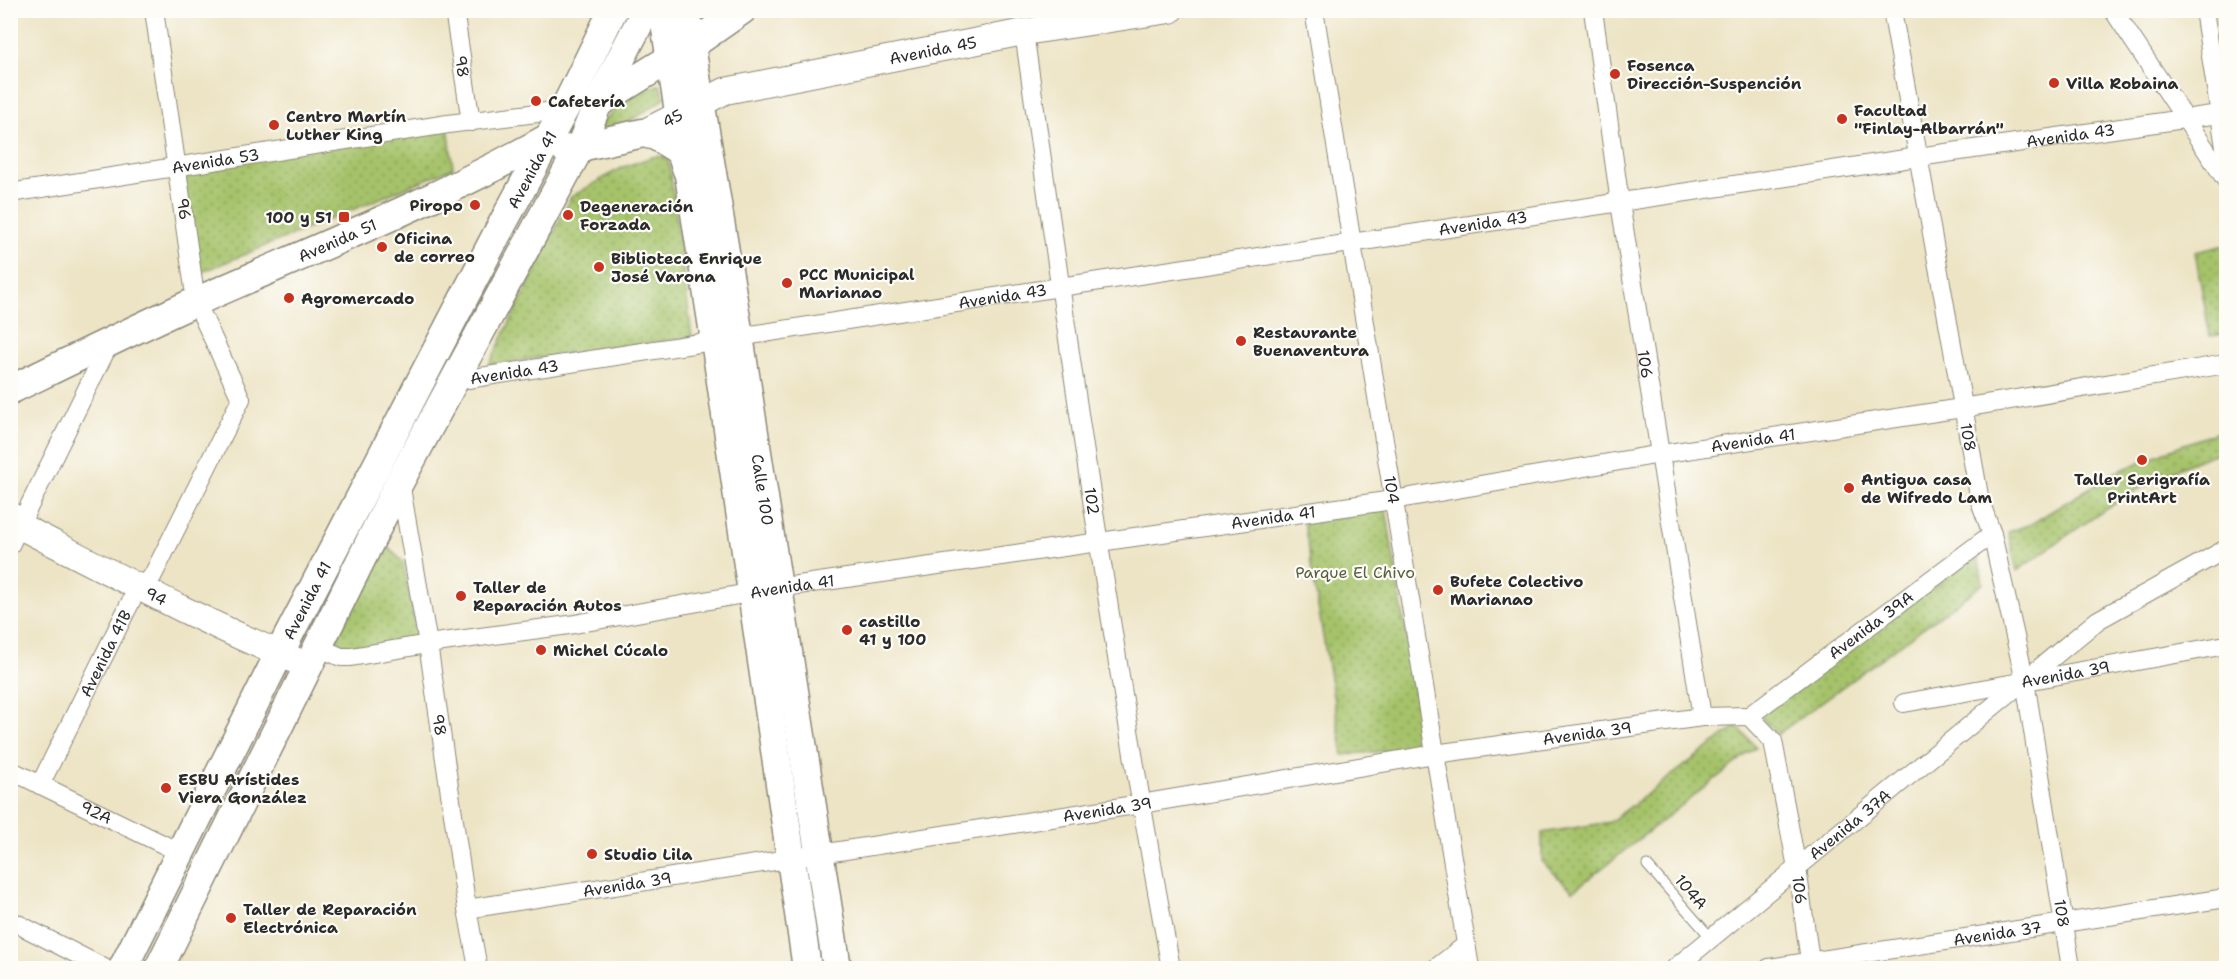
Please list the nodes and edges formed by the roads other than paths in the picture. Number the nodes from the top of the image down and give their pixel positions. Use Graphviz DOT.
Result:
graph roads {
  1 [pos="154,10"];
  2 [pos="454,10"];
  3 [pos="613,10"];
  4 [pos="646,10"];
  5 [pos="663,10"];
  6 [pos="685,10"];
  7 [pos="716,10"];
  8 [pos="733,10"];
  9 [pos="742,10"];
  10 [pos="1170,10"];
  11 [pos="1314,10"];
  12 [pos="1593,10"];
  13 [pos="1892,10"];
  14 [pos="2113,10"];
  15 [pos="2204,10"];
  16 [pos="1023,32"];
  17 [pos="681,52"];
  18 [pos="598,103"];
  19 [pos="691,107"];
  20 [pos="564,110"];
  21 [pos="2224,114"];
  22 [pos="2185,119"];
  23 [pos="471,122"];
  24 [pos="637,135"];
  25 [pos="544,146"];
  26 [pos="580,147"];
  27 [pos="2226,154"];
  28 [pos="1918,158"];
  29 [pos="178,167"];
  30 [pos="688,172"];
  31 [pos="470,180"];
  32 [pos="2226,180"];
  33 [pos="10,193"];
  34 [pos="1620,203"];
  35 [pos="548,206"];
  36 [pos="497,234"];
  37 [pos="1351,243"];
  38 [pos="1059,287"];
  39 [pos="196,302"];
  40 [pos="727,338"];
  41 [pos="111,341"];
  42 [pos="2226,364"];
  43 [pos="60,366"];
  44 [pos="455,381"];
  45 [pos="89,385"];
  46 [pos="10,390"];
  47 [pos="241,399"];
  48 [pos="1962,408"];
  49 [pos="1661,454"];
  50 [pos="400,481"];
  51 [pos="1393,500"];
  52 [pos="14,529"];
  53 [pos="1992,534"];
  54 [pos="1100,543"];
  55 [pos="2226,549"];
  56 [pos="138,586"];
  57 [pos="764,591"];
  58 [pos="428,644"];
  59 [pos="2226,645"];
  60 [pos="279,654"];
  61 [pos="313,656"];
  62 [pos="2025,681"];
  63 [pos="1904,703"];
  64 [pos="1749,716"];
  65 [pos="1702,717"];
  66 [pos="1435,754"];
  67 [pos="10,770"];
  68 [pos="40,785"];
  69 [pos="1141,804"];
  70 [pos="181,853"];
  71 [pos="820,855"];
  72 [pos="791,859"];
  73 [pos="1647,865"];
  74 [pos="1797,868"];
  75 [pos="2226,898"];
  76 [pos="467,909"];
  77 [pos="10,920"];
  78 [pos="2064,922"];
  79 [pos="1712,939"];
  80 [pos="1466,945"];
  81 [pos="1810,965"];
  82 [pos="104,969"];
  83 [pos="123,969"];
  84 [pos="159,969"];
  85 [pos="478,969"];
  86 [pos="807,969"];
  87 [pos="837,969"];
  88 [pos="1171,969"];
  89 [pos="1436,969"];
  90 [pos="1470,969"];
  91 [pos="1675,969"];
  92 [pos="1769,969"];
  93 [pos="2071,969"];
  1 -- 29 [label="street, 96"];
  2 -- 23 [label="street, 98"];
  3 -- 20 [label="main road, Avenida 41"];
  4 -- 18 [label="main road, Avenida 41"];
  5 -- 17 [label="main road, Calle 100"];
  6 -- 17 [label="main road, Calle 100"];
  7 -- 8 [label="main road"];
  9 -- 17 [label="main road, Avenida 51"];
  10 -- 16 [label="street, Avenida 45"];
  11 -- 37 [label="street, 104"];
  12 -- 34 [label="street, 106"];
  13 -- 28 [label="street, 108"];
  14 -- 22 [label="street"];
  15 -- 21 [label="street"];
  16 -- 19 [label="street, Avenida 45"];
  16 -- 38 [label="street, 102"];
  17 -- 18 [label="main road, Avenida 51"];
  17 -- 19 [label="main road, Calle 100"];
  18 -- 20 [label="street, Avenida 53"];
  18 -- 25 [label="main road, Avenida 51"];
  18 -- 26 [label="main road, Avenida 41"];
  19 -- 24 [label="street, 45"];
  19 -- 30 [label="main road, Calle 100"];
  19 -- 40 [label="main road, Calle 100"];
  20 -- 23 [label="street, Avenida 53"];
  20 -- 25 [label="main road, Avenida 41"];
  21 -- 22 [label="street, Avenida 43"];
  21 -- 27 [label="street"];
  22 -- 28 [label="street, Avenida 43"];
  22 -- 32 [label="street"];
  23 -- 29 [label="street, Avenida 53"];
  24 -- 26 [label="main road"];
  24 -- 30 [label="main road"];
  24 -- 35 [label="main road"];
  25 -- 26 [label="main road"];
  25 -- 31 [label="main road, Avenida 51"];
  25 -- 36 [label="main road, Avenida 41"];
  26 -- 35 [label="main road, Avenida 41"];
  28 -- 34 [label="street, Avenida 43"];
  28 -- 48 [label="street, 108"];
  29 -- 33 [label="street, Avenida 53"];
  29 -- 39 [label="street, 96"];
  30 -- 40 [label="main road, Calle 100"];
  31 -- 36 [label="main road"];
  31 -- 39 [label="main road, Avenida 51"];
  34 -- 37 [label="street, Avenida 43"];
  34 -- 49 [label="street, 106"];
  35 -- 44 [label="main road, Avenida 41"];
  36 -- 60 [label="main road, Avenida 41"];
  37 -- 38 [label="street, Avenida 43"];
  37 -- 51 [label="street, 104"];
  38 -- 40 [label="street, Avenida 43"];
  38 -- 54 [label="street, 102"];
  39 -- 41 [label="main road, Avenida 51"];
  39 -- 47 [label="street, 96"];
  40 -- 44 [label="street, Avenida 43"];
  40 -- 57 [label="main road, Calle 100"];
  41 -- 43 [label="main road, Avenida 51"];
  41 -- 45 [label="street"];
  42 -- 48 [label="street, Avenida 41"];
  43 -- 45 [label="street"];
  43 -- 46 [label="main road, Avenida 51"];
  44 -- 50 [label="main road, Avenida 41"];
  45 -- 52 [label="street"];
  47 -- 56 [label="street, Avenida 41B"];
  48 -- 49 [label="street, Avenida 41"];
  48 -- 53 [label="street, 108"];
  49 -- 51 [label="street, Avenida 41"];
  49 -- 65 [label="street, 106"];
  50 -- 58 [label="street, 98"];
  50 -- 61 [label="main road, Avenida 41"];
  51 -- 54 [label="street, Avenida 41"];
  51 -- 66 [label="street, 104"];
  52 -- 56 [label="street, 94"];
  53 -- 62 [label="street, 108"];
  53 -- 64 [label="street, Avenida 39A"];
  54 -- 57 [label="street, Avenida 41"];
  54 -- 69 [label="street, 102"];
  55 -- 62 [label="street"];
  56 -- 60 [label="street, 94"];
  56 -- 68 [label="street, Avenida 41B"];
  57 -- 58 [label="street, Avenida 41"];
  57 -- 71 [label="main road, Calle 100"];
  57 -- 72 [label="main road, Calle 100"];
  58 -- 61 [label="street, Avenida 41"];
  58 -- 76 [label="street, 98"];
  59 -- 62 [label="street, Avenida 39"];
  60 -- 61 [label="street, 94"];
  60 -- 70 [label="main road, Avenida 41"];
  61 -- 84 [label="main road, Avenida 41"];
  62 -- 63 [label="street, Avenida 39"];
  62 -- 74 [label="street, Avenida 37A"];
  62 -- 78 [label="street, 108"];
  64 -- 65 [label="street, Avenida 39"];
  64 -- 74 [label="street, 106"];
  65 -- 66 [label="street, Avenida 39"];
  66 -- 69 [label="street, Avenida 39"];
  66 -- 80 [label="street, 104"];
  67 -- 68 [label="street, 92A"];
  68 -- 70 [label="street, 92A"];
  69 -- 71 [label="street, Avenida 39"];
  69 -- 88 [label="street, 102"];
  70 -- 83 [label="main road, Avenida 41"];
  71 -- 72 [label="street, Avenida 39"];
  71 -- 87 [label="main road, Calle 100"];
  72 -- 76 [label="street, Avenida 39"];
  72 -- 86 [label="main road, Calle 100"];
  73 -- 79 [label="lane, 104A"];
  74 -- 79 [label="street, Avenida 37A"];
  74 -- 81 [label="street, 106"];
  75 -- 78 [label="street, Avenida 37"];
  76 -- 85 [label="street, 98"];
  77 -- 82 [label="street"];
  78 -- 81 [label="street, Avenida 37"];
  78 -- 93 [label="street, 108"];
  79 -- 91 [label="street, Avenida 37A"];
  80 -- 89 [label="street"];
  80 -- 90 [label="street, 104"];
  81 -- 92 [label="street, Avenida 37"];
}
